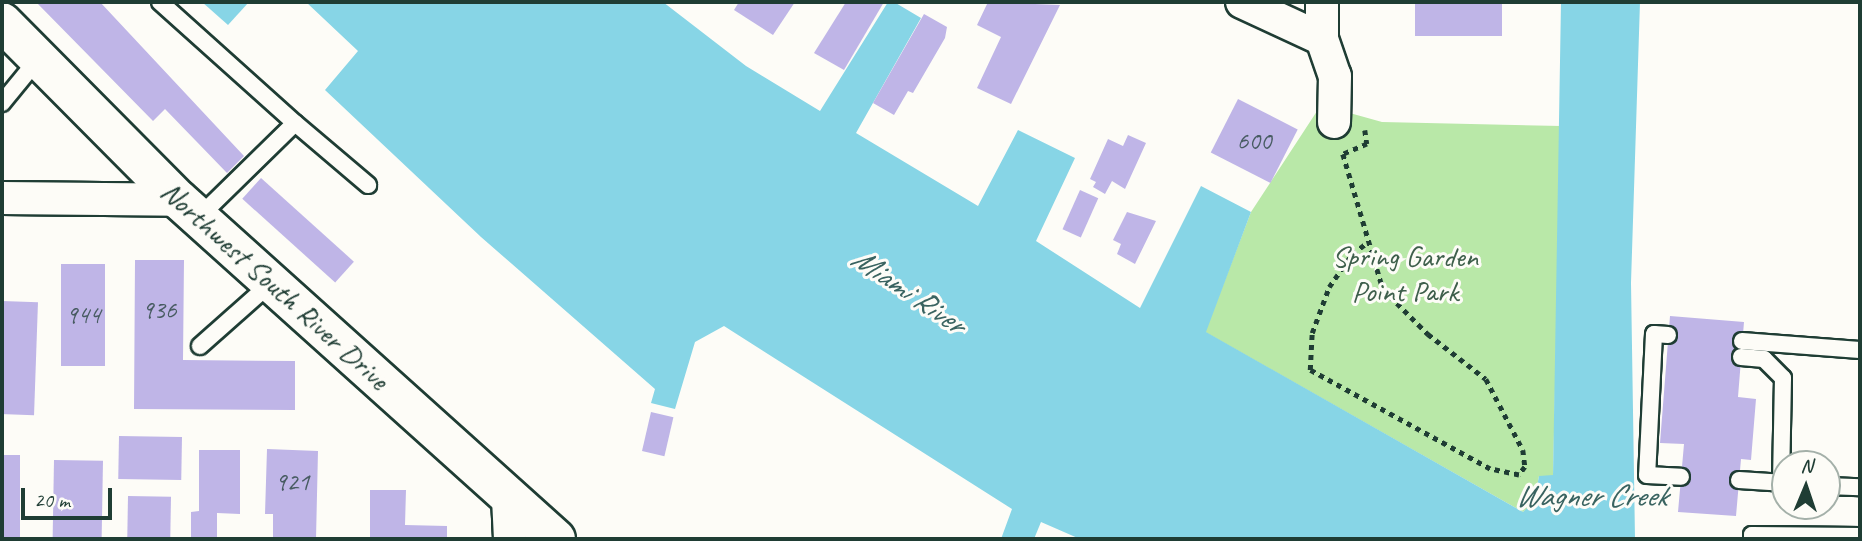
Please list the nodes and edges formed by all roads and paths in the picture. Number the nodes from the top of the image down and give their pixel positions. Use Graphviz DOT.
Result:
graph roads {
  1 [pos="160,2"];
  2 [pos="1242,2"];
  3 [pos="1322,2"];
  4 [pos="2,22"];
  5 [pos="1322,39"];
  6 [pos="38,59"];
  7 [pos="2,103"];
  8 [pos="1348,121"];
  9 [pos="295,122"];
  10 [pos="368,185"];
  11 [pos="2,198"];
  12 [pos="189,208"];
  13 [pos="1368,242"];
  14 [pos="272,282"];
  15 [pos="1668,335"];
  16 [pos="200,346"];
  17 [pos="1860,350"];
  18 [pos="1783,450"];
  19 [pos="1681,477"];
  20 [pos="1739,480"];
  21 [pos="1771,482"];
  22 [pos="1841,486"];
  23 [pos="1860,487"];
  24 [pos="508,498"];
  25 [pos="1860,536"];
  26 [pos="510,539"];
  27 [pos="556,539"];
  28 [pos="1752,539"];
  1 -- 9 [label="lane"];
  2 -- 5 [label="street"];
  3 -- 5 [label="street"];
  4 -- 6 [label="main road, Northwest South River Drive"];
  5 -- 8 [label="street"];
  6 -- 7 [label="lane"];
  6 -- 12 [label="main road, Northwest South River Drive"];
  8 -- 13 [label="path"];
  9 -- 10 [label="lane"];
  9 -- 12 [label="lane"];
  11 -- 12 [label="street"];
  12 -- 14 [label="main road, Northwest South River Drive"];
  13 -- 13 [label="path"];
  14 -- 16 [label="lane"];
  14 -- 24 [label="main road, Northwest South River Drive"];
  15 -- 19 [label="lane"];
  17 -- 18 [label="lane"];
  20 -- 21 [label="lane"];
  22 -- 23 [label="lane"];
  24 -- 26 [label="street"];
  24 -- 27 [label="main road, Northwest South River Drive"];
  25 -- 28 [label="lane"];
}
